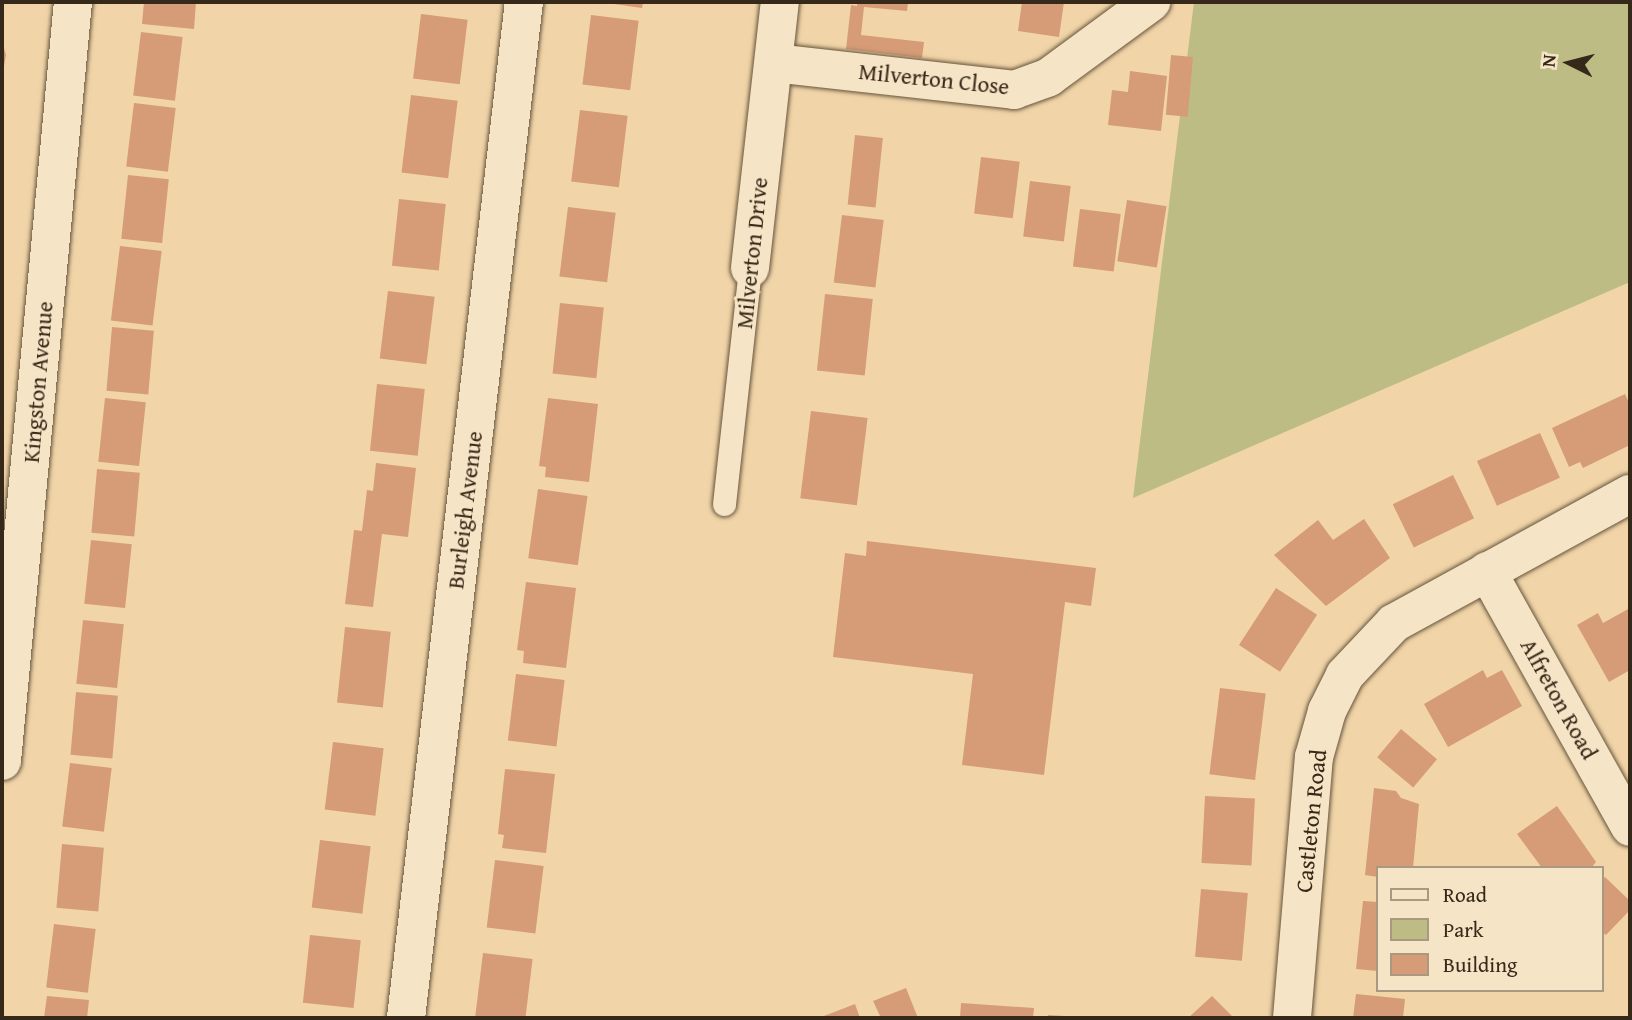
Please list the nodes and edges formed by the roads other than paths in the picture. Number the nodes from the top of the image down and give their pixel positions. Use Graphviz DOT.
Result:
graph roads {
  1 [pos="74,2"];
  2 [pos="524,2"];
  3 [pos="780,2"];
  4 [pos="1151,2"];
  5 [pos="774,62"];
  6 [pos="750,268"];
  7 [pos="1630,494"];
  8 [pos="724,504"];
  9 [pos="1487,571"];
  10 [pos="2,761"];
  11 [pos="1630,827"];
  12 [pos="407,1018"];
  13 [pos="1292,1018"];
  1 -- 10 [label="street, Kingston Avenue"];
  2 -- 12 [label="street, Burleigh Avenue"];
  3 -- 5 [label="street, Milverton Drive"];
  4 -- 5 [label="street, Milverton Close"];
  5 -- 6 [label="street, Milverton Drive"];
  6 -- 8 [label="lane, Milverton Drive"];
  7 -- 9 [label="street, Castleton Road"];
  9 -- 11 [label="street, Alfreton Road"];
  9 -- 13 [label="street, Castleton Road"];
}
